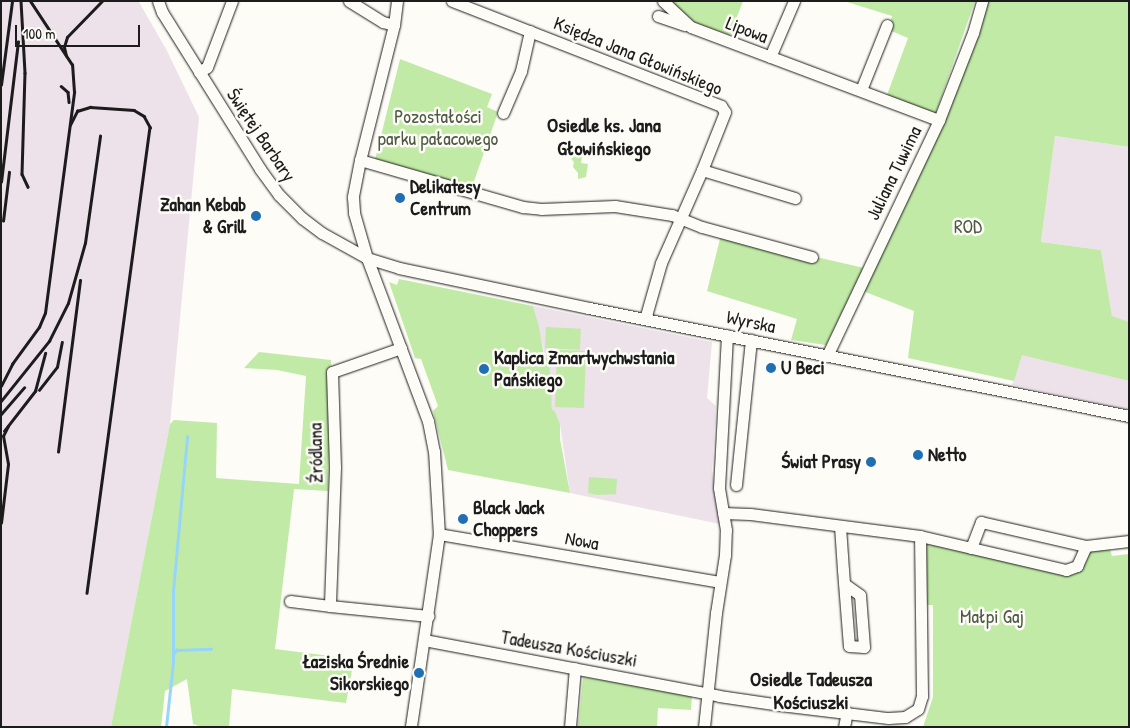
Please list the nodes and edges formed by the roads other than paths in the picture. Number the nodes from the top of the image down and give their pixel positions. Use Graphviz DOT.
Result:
graph roads {
  1 [pos="158,1"];
  2 [pos="232,1"];
  3 [pos="349,1"];
  4 [pos="397,1"];
  5 [pos="452,1"];
  6 [pos="663,1"];
  7 [pos="794,1"];
  8 [pos="982,1"];
  9 [pos="658,16"];
  10 [pos="388,23"];
  11 [pos="887,24"];
  12 [pos="691,27"];
  13 [pos="530,32"];
  14 [pos="770,57"];
  15 [pos="203,69"];
  16 [pos="861,90"];
  17 [pos="503,113"];
  18 [pos="939,120"];
  19 [pos="360,160"];
  20 [pos="702,170"];
  21 [pos="795,198"];
  22 [pos="681,220"];
  23 [pos="358,229"];
  24 [pos="343,246"];
  25 [pos="812,257"];
  26 [pos="368,258"];
  27 [pos="391,265"];
  28 [pos="645,319"];
  29 [pos="392,325"];
  30 [pos="727,334"];
  31 [pos="751,340"];
  32 [pos="401,348"];
  33 [pos="827,356"];
  34 [pos="1129,416"];
  35 [pos="736,485"];
  36 [pos="723,513"];
  37 [pos="840,526"];
  38 [pos="438,534"];
  39 [pos="920,536"];
  40 [pos="1129,541"];
  41 [pos="1086,546"];
  42 [pos="971,548"];
  43 [pos="720,582"];
  44 [pos="844,584"];
  45 [pos="290,601"];
  46 [pos="330,606"];
  47 [pos="428,616"];
  48 [pos="424,640"];
  49 [pos="576,668"];
  50 [pos="708,693"];
  51 [pos="847,712"];
  52 [pos="411,727"];
  53 [pos="570,727"];
  54 [pos="704,727"];
  55 [pos="844,727"];
  1 -- 15 [label="street, Świętej Barbary"];
  2 -- 15 [label="street"];
  3 -- 10 [label="street"];
  4 -- 10 [label="street"];
  5 -- 13 [label="street, Księdza Jana Głowińskiego"];
  6 -- 12 [label="street, Lipowa"];
  7 -- 14 [label="street, Lipowa"];
  8 -- 18 [label="street, Juliana Tuwima"];
  9 -- 12 [label="street"];
  10 -- 19 [label="street"];
  11 -- 16 [label="street"];
  12 -- 14 [label="street, Lipowa"];
  13 -- 17 [label="street"];
  13 -- 20 [label="street, Księdza Jana Głowińskiego"];
  14 -- 16 [label="street, Lipowa"];
  15 -- 24 [label="street, Świętej Barbary"];
  16 -- 18 [label="street, Lipowa"];
  18 -- 33 [label="street, Juliana Tuwima"];
  19 -- 22 [label="street"];
  19 -- 23 [label="street"];
  20 -- 21 [label="street"];
  20 -- 22 [label="street, Księdza Jana Głowińskiego"];
  22 -- 25 [label="street"];
  22 -- 28 [label="street, Księdza Jana Głowińskiego"];
  23 -- 24 [label="street"];
  23 -- 26 [label="street"];
  24 -- 26 [label="street, Świętej Barbary"];
  26 -- 27 [label="street, Wyrska"];
  26 -- 29 [label="street"];
  27 -- 28 [label="street, Wyrska"];
  27 -- 29 [label="street"];
  28 -- 30 [label="street, Wyrska"];
  29 -- 32 [label="street"];
  30 -- 31 [label="street, Wyrska"];
  30 -- 36 [label="street"];
  31 -- 33 [label="street, Wyrska"];
  31 -- 35 [label="street"];
  32 -- 38 [label="street"];
  32 -- 46 [label="street, Źródlana"];
  33 -- 34 [label="street, Wyrska"];
  36 -- 37 [label="street"];
  36 -- 43 [label="street"];
  37 -- 39 [label="street"];
  37 -- 44 [label="street"];
  38 -- 43 [label="street, Nowa"];
  38 -- 47 [label="street"];
  39 -- 42 [label="street"];
  39 -- 51 [label="street"];
  40 -- 41 [label="street"];
  41 -- 42 [label="street"];
  41 -- 42 [label="street"];
  43 -- 50 [label="street"];
  44 -- 44 [label="street"];
  45 -- 46 [label="street"];
  46 -- 47 [label="street"];
  47 -- 48 [label="street"];
  48 -- 49 [label="street, Tadeusza Kościuszki"];
  48 -- 52 [label="street"];
  49 -- 50 [label="street, Tadeusza Kościuszki"];
  49 -- 53 [label="street"];
  50 -- 51 [label="street"];
  50 -- 54 [label="street"];
  51 -- 55 [label="street"];
}
